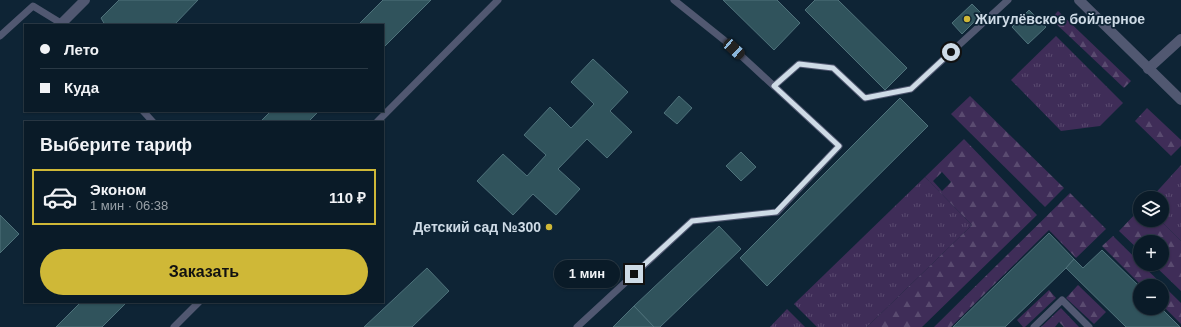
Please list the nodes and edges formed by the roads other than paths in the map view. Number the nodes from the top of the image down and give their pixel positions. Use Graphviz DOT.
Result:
graph roads {
  1 [pos="85,0"];
  2 [pos="498,0"];
  3 [pos="674,0"];
  4 [pos="1008,0"];
  5 [pos="1079,0"];
  6 [pos="63,24"];
  7 [pos="0,36"];
  8 [pos="1181,39"];
  9 [pos="1148,69"];
  10 [pos="774,86"];
  11 [pos="1181,100"];
  12 [pos="144,112"];
  13 [pos="152,121"];
  14 [pos="378,121"];
  15 [pos="198,303"];
  16 [pos="174,327"];
  17 [pos="577,327"];
  18 [pos="1034,327"];
  19 [pos="1089,327"];
  1 -- 6 [label="street"];
  2 -- 14 [label="lane"];
  3 -- 10 [label="lane"];
  4 -- 10 [label="lane"];
  5 -- 9 [label="street"];
  6 -- 7 [label="lane"];
  8 -- 9 [label="street"];
  9 -- 11 [label="street"];
  10 -- 17 [label="lane"];
  12 -- 13 [label="lane"];
  15 -- 16 [label="lane"];
  18 -- 19 [label="lane"];
}
